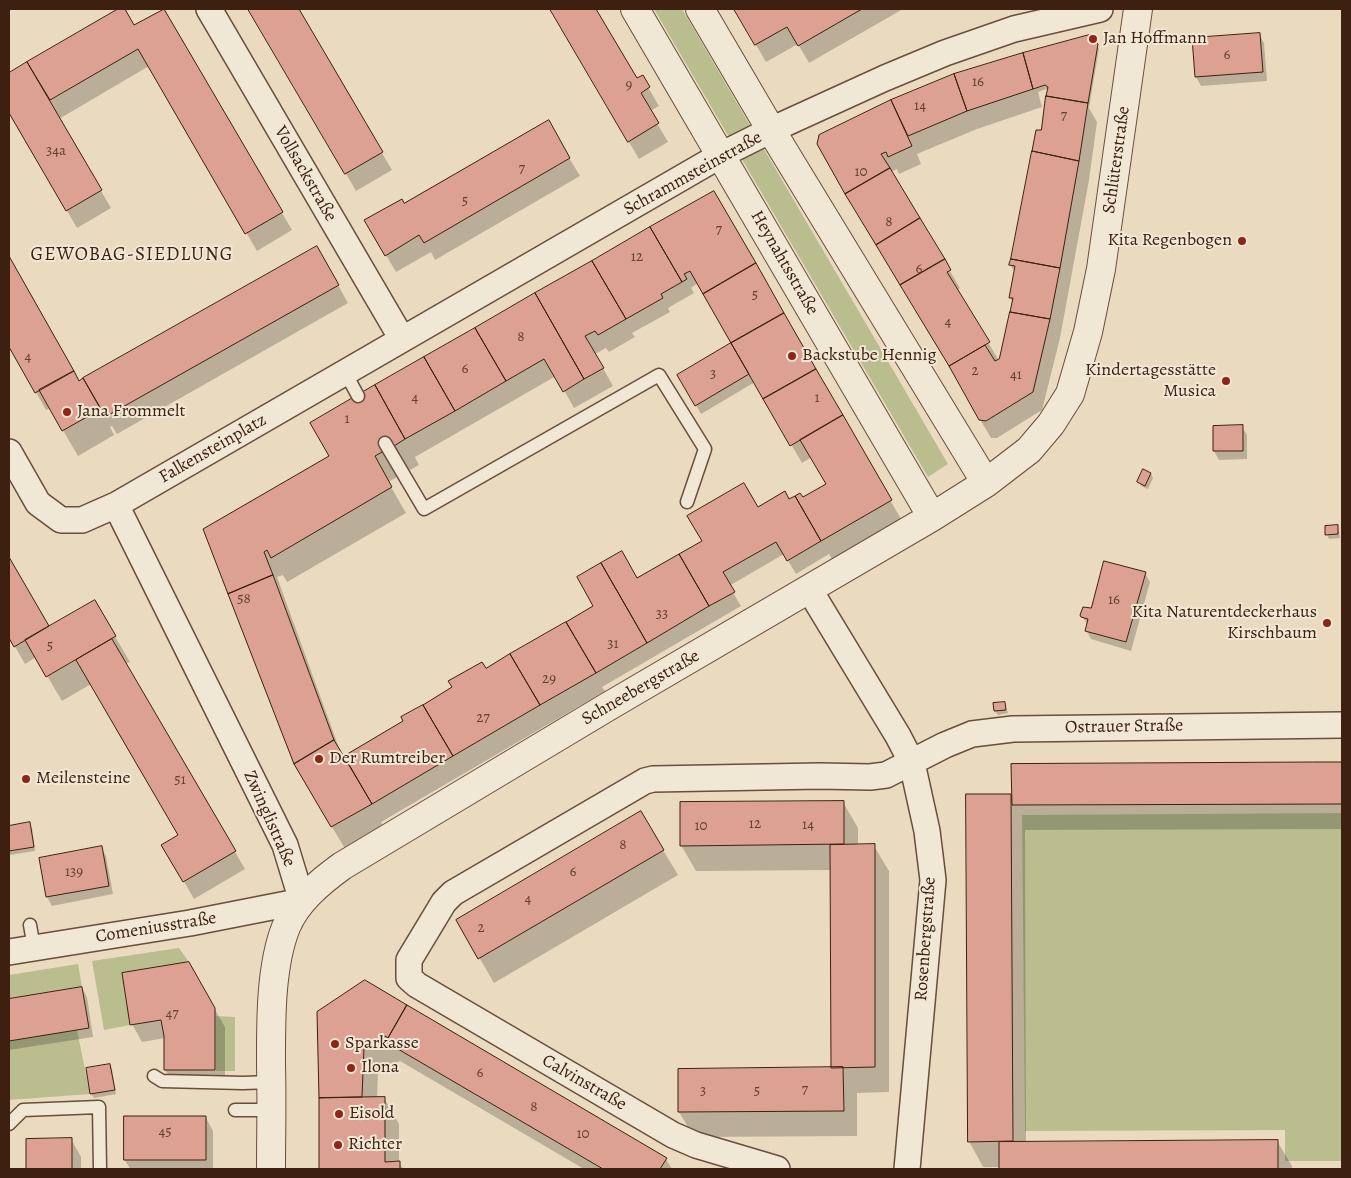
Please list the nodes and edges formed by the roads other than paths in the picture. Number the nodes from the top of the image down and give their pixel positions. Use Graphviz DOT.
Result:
graph roads {
  1 [pos="209,9"];
  2 [pos="635,9"];
  3 [pos="700,9"];
  4 [pos="1100,9"];
  5 [pos="1138,9"];
  6 [pos="771,130"];
  7 [pos="721,155"];
  8 [pos="402,340"];
  9 [pos="345,372"];
  10 [pos="310,393"];
  11 [pos="358,396"];
  12 [pos="385,443"];
  13 [pos="9,452"];
  14 [pos="986,483"];
  15 [pos="687,502"];
  16 [pos="116,505"];
  17 [pos="932,517"];
  18 [pos="809,589"];
  19 [pos="1342,725"];
  20 [pos="912,763"];
  21 [pos="302,901"];
  22 [pos="18,943"];
  23 [pos="154,1076"];
  24 [pos="272,1082"];
  25 [pos="235,1110"];
  26 [pos="271,1110"];
  27 [pos="9,1124"];
  28 [pos="100,1169"];
  29 [pos="271,1169"];
  30 [pos="777,1169"];
  31 [pos="907,1169"];
  1 -- 8 [label="street, Vollsackstraße"];
  2 -- 7 [label="street, Heynahtsstraße"];
  3 -- 6 [label="street"];
  4 -- 6 [label="street, Schrammsteinstraße"];
  5 -- 14 [label="street, Schlüterstraße"];
  6 -- 7 [label="street, Schrammsteinstraße"];
  6 -- 14 [label="street"];
  7 -- 8 [label="street, Schrammsteinstraße"];
  7 -- 17 [label="street, Heynahtsstraße"];
  8 -- 9 [label="street, Schrammsteinstraße"];
  9 -- 10 [label="street, Schrammsteinstraße"];
  9 -- 11 [label="lane"];
  10 -- 16 [label="street, Falkensteinplatz"];
  12 -- 15 [label="lane"];
  13 -- 16 [label="street, Falkensteinplatz"];
  14 -- 17 [label="street, Schneebergstraße"];
  16 -- 21 [label="street, Zwinglistraße"];
  17 -- 18 [label="street, Schneebergstraße"];
  18 -- 20 [label="street, Rosenbergstraße"];
  18 -- 21 [label="street, Schneebergstraße"];
  19 -- 20 [label="street, Ostrauer Straße"];
  20 -- 30 [label="street, Calvinstraße"];
  20 -- 31 [label="street, Rosenbergstraße"];
  21 -- 22 [label="street, Comeniusstraße"];
  21 -- 24 [label="street"];
  23 -- 24 [label="lane"];
  24 -- 26 [label="street"];
  25 -- 26 [label="lane"];
  26 -- 29 [label="street"];
  27 -- 28 [label="lane"];
}
